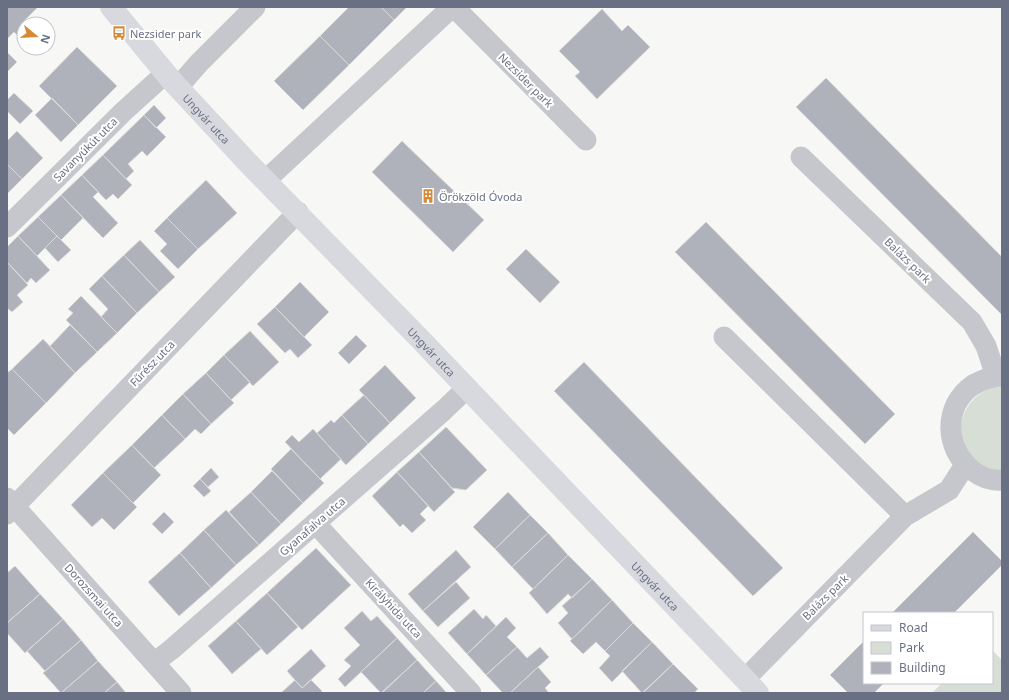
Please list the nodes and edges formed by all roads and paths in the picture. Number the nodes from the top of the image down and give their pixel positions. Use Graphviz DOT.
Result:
graph roads {
  1 [pos="111,7"];
  2 [pos="255,7"];
  3 [pos="463,10"];
  4 [pos="172,80"];
  5 [pos="586,140"];
  6 [pos="801,157"];
  7 [pos="266,180"];
  8 [pos="298,212"];
  9 [pos="7,227"];
  10 [pos="724,337"];
  11 [pos="999,376"];
  12 [pos="467,388"];
  13 [pos="965,465"];
  14 [pos="1002,480"];
  15 [pos="10,506"];
  16 [pos="905,516"];
  17 [pos="315,523"];
  18 [pos="155,662"];
  19 [pos="751,686"];
  20 [pos="181,693"];
  21 [pos="471,693"];
  1 -- 4 [label="street, Ungvár utca"];
  2 -- 4 [label="street"];
  3 -- 5 [label="street, Nezsider park"];
  3 -- 7 [label="street, Nezsider park"];
  4 -- 7 [label="street, Ungvár utca"];
  4 -- 9 [label="street, Savanyúkút utca"];
  6 -- 11 [label="street, Balázs park"];
  7 -- 8 [label="street, Ungvár utca"];
  8 -- 12 [label="street, Ungvár utca"];
  8 -- 15 [label="street, Fűrész utca"];
  10 -- 16 [label="street"];
  11 -- 13 [label="street, Balázs park"];
  12 -- 17 [label="street, Gyanafalva utca"];
  12 -- 19 [label="street, Ungvár utca"];
  13 -- 14 [label="street, Balázs park"];
  13 -- 16 [label="street, Balázs park"];
  15 -- 18 [label="street, Dorozsmai utca"];
  16 -- 19 [label="street, Balázs park"];
  17 -- 18 [label="street, Gyanafalva utca"];
  17 -- 21 [label="street, Királyhida utca"];
  18 -- 20 [label="street, Dorozsmai utca"];
}
